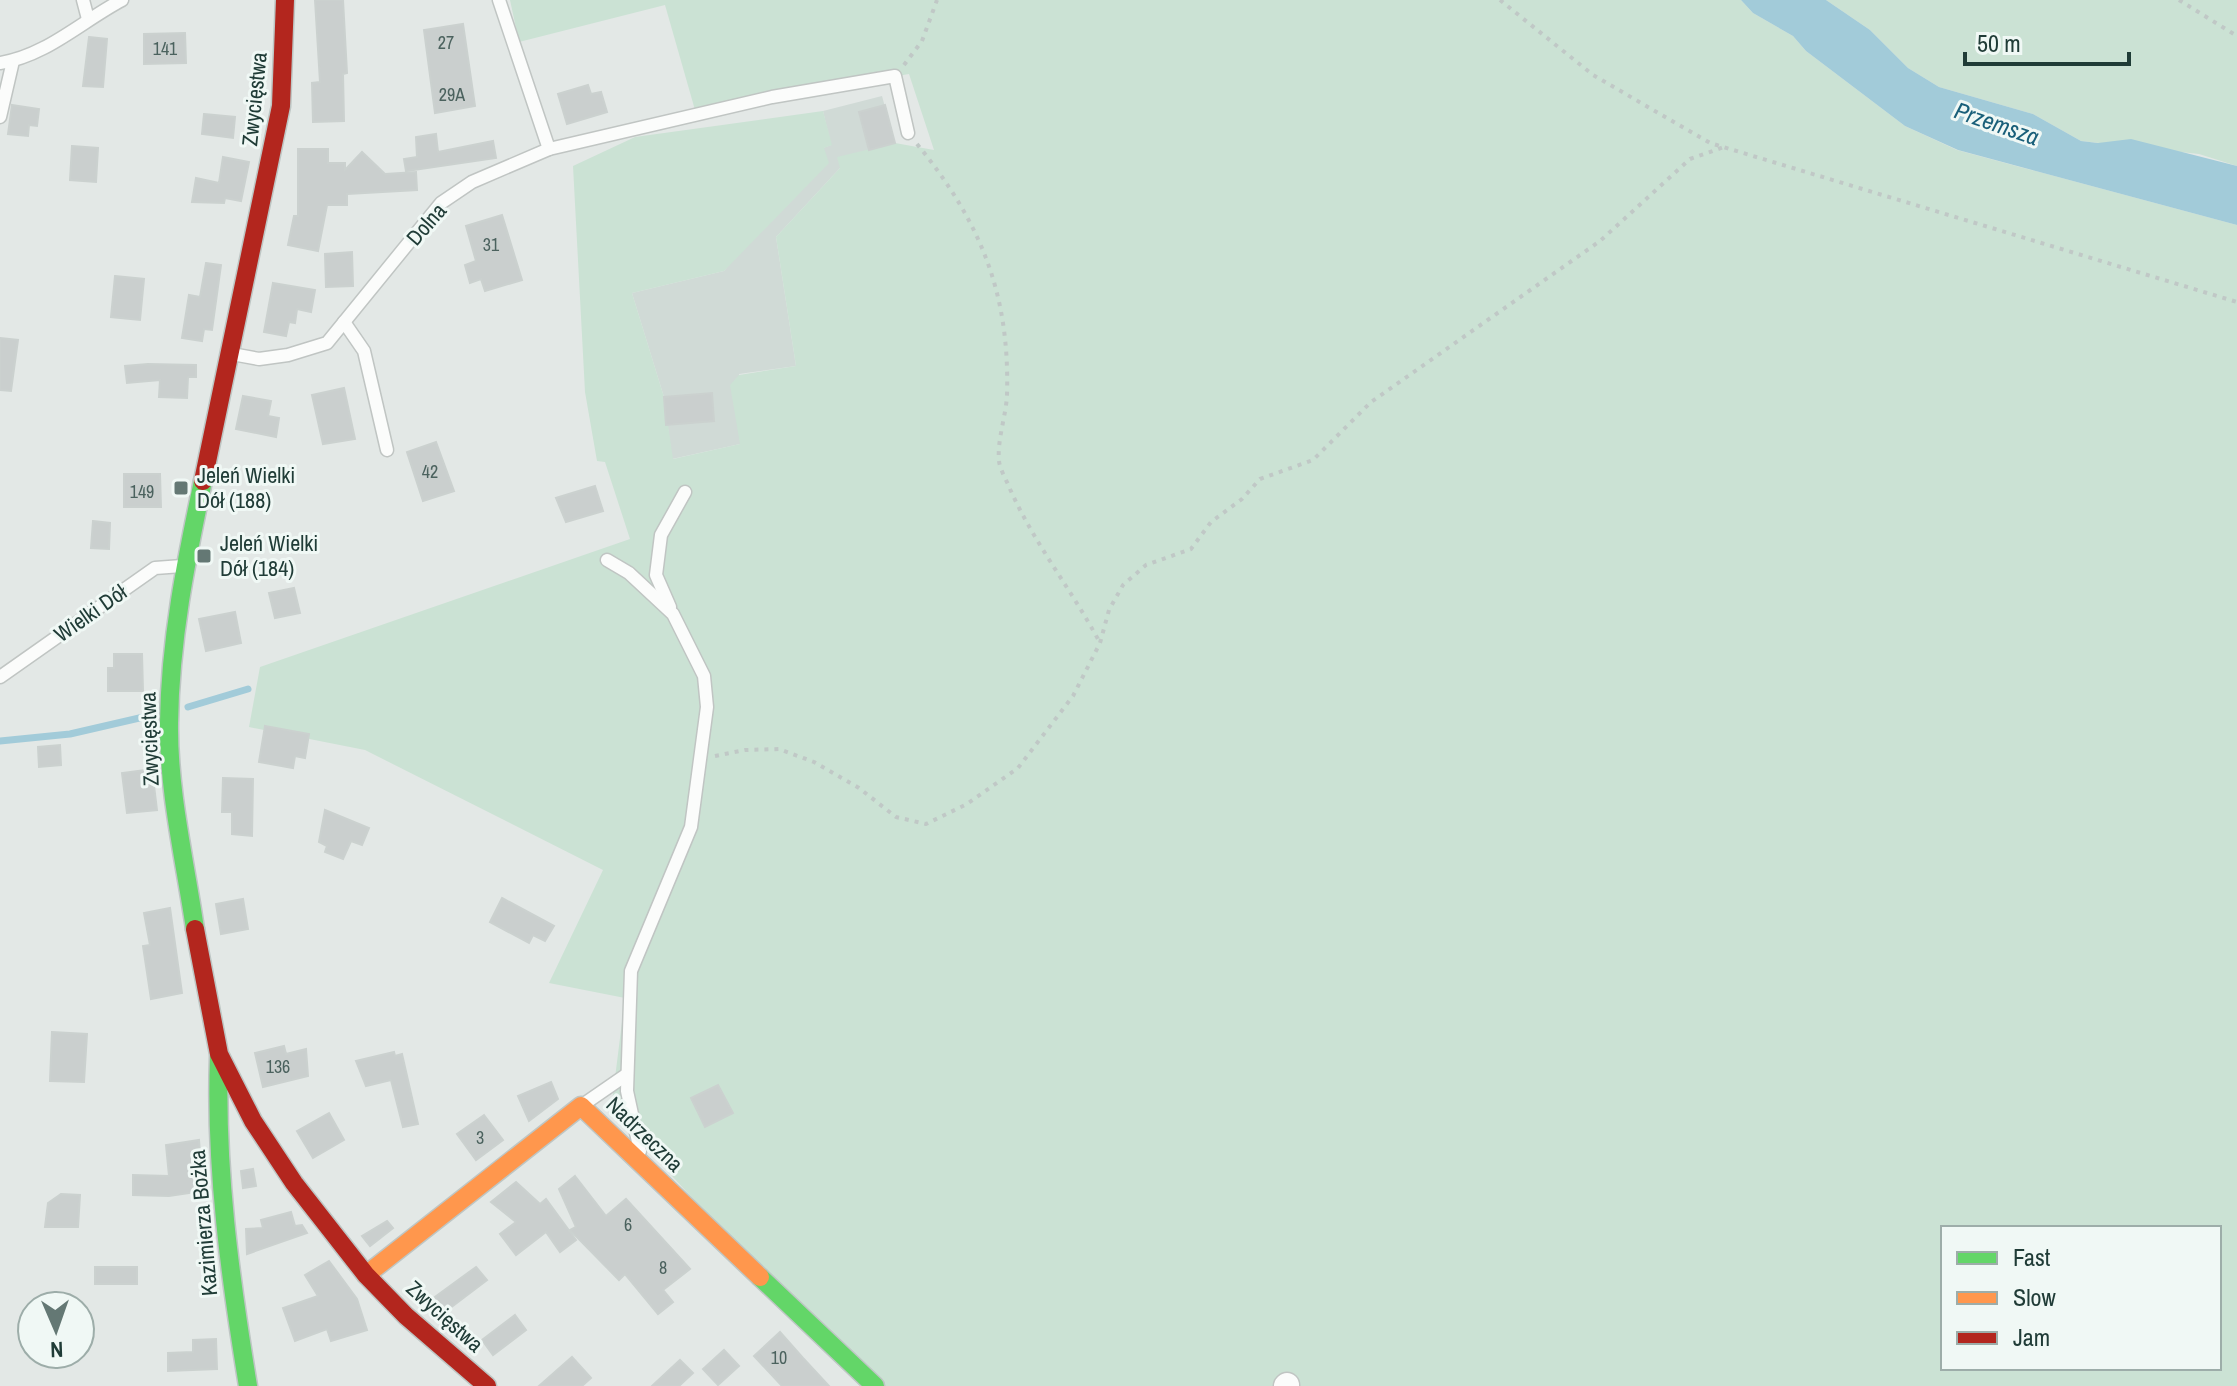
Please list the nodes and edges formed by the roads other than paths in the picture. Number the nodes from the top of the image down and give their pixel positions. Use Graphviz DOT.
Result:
graph roads {
  1 [pos="83,0"];
  2 [pos="122,0"];
  3 [pos="285,0"];
  4 [pos="499,0"];
  5 [pos="88,19"];
  6 [pos="7,62"];
  7 [pos="0,117"];
  8 [pos="908,133"];
  9 [pos="549,149"];
  10 [pos="344,322"];
  11 [pos="228,354"];
  12 [pos="387,450"];
  13 [pos="685,492"];
  14 [pos="607,560"];
  15 [pos="187,566"];
  16 [pos="673,614"];
  17 [pos="0,677"];
  18 [pos="219,1054"];
  19 [pos="626,1075"];
  20 [pos="581,1106"];
  21 [pos="640,1163"];
  22 [pos="366,1275"];
  23 [pos="248,1386"];
  24 [pos="487,1386"];
  25 [pos="875,1386"];
  1 -- 5 [label="lane"];
  2 -- 5 [label="lane"];
  3 -- 11 [label="street, Zwycięstwa"];
  4 -- 9 [label="lane"];
  5 -- 6 [label="lane"];
  6 -- 7 [label="lane"];
  8 -- 9 [label="lane, Dolna"];
  9 -- 10 [label="lane, Dolna"];
  10 -- 11 [label="lane, Dolna"];
  10 -- 12 [label="lane"];
  11 -- 15 [label="street, Zwycięstwa"];
  13 -- 16 [label="lane"];
  14 -- 16 [label="lane"];
  15 -- 17 [label="lane, Wielki Dół"];
  15 -- 18 [label="street, Zwycięstwa"];
  16 -- 19 [label="lane"];
  18 -- 22 [label="street, Zwycięstwa"];
  18 -- 23 [label="street, Kazimierza Bożka"];
  19 -- 20 [label="lane"];
  19 -- 21 [label="lane"];
  20 -- 21 [label="street, Nadrzeczna"];
  20 -- 22 [label="street, Nadrzeczna"];
  21 -- 25 [label="street, Nadrzeczna"];
  22 -- 24 [label="street, Zwycięstwa"];
}
